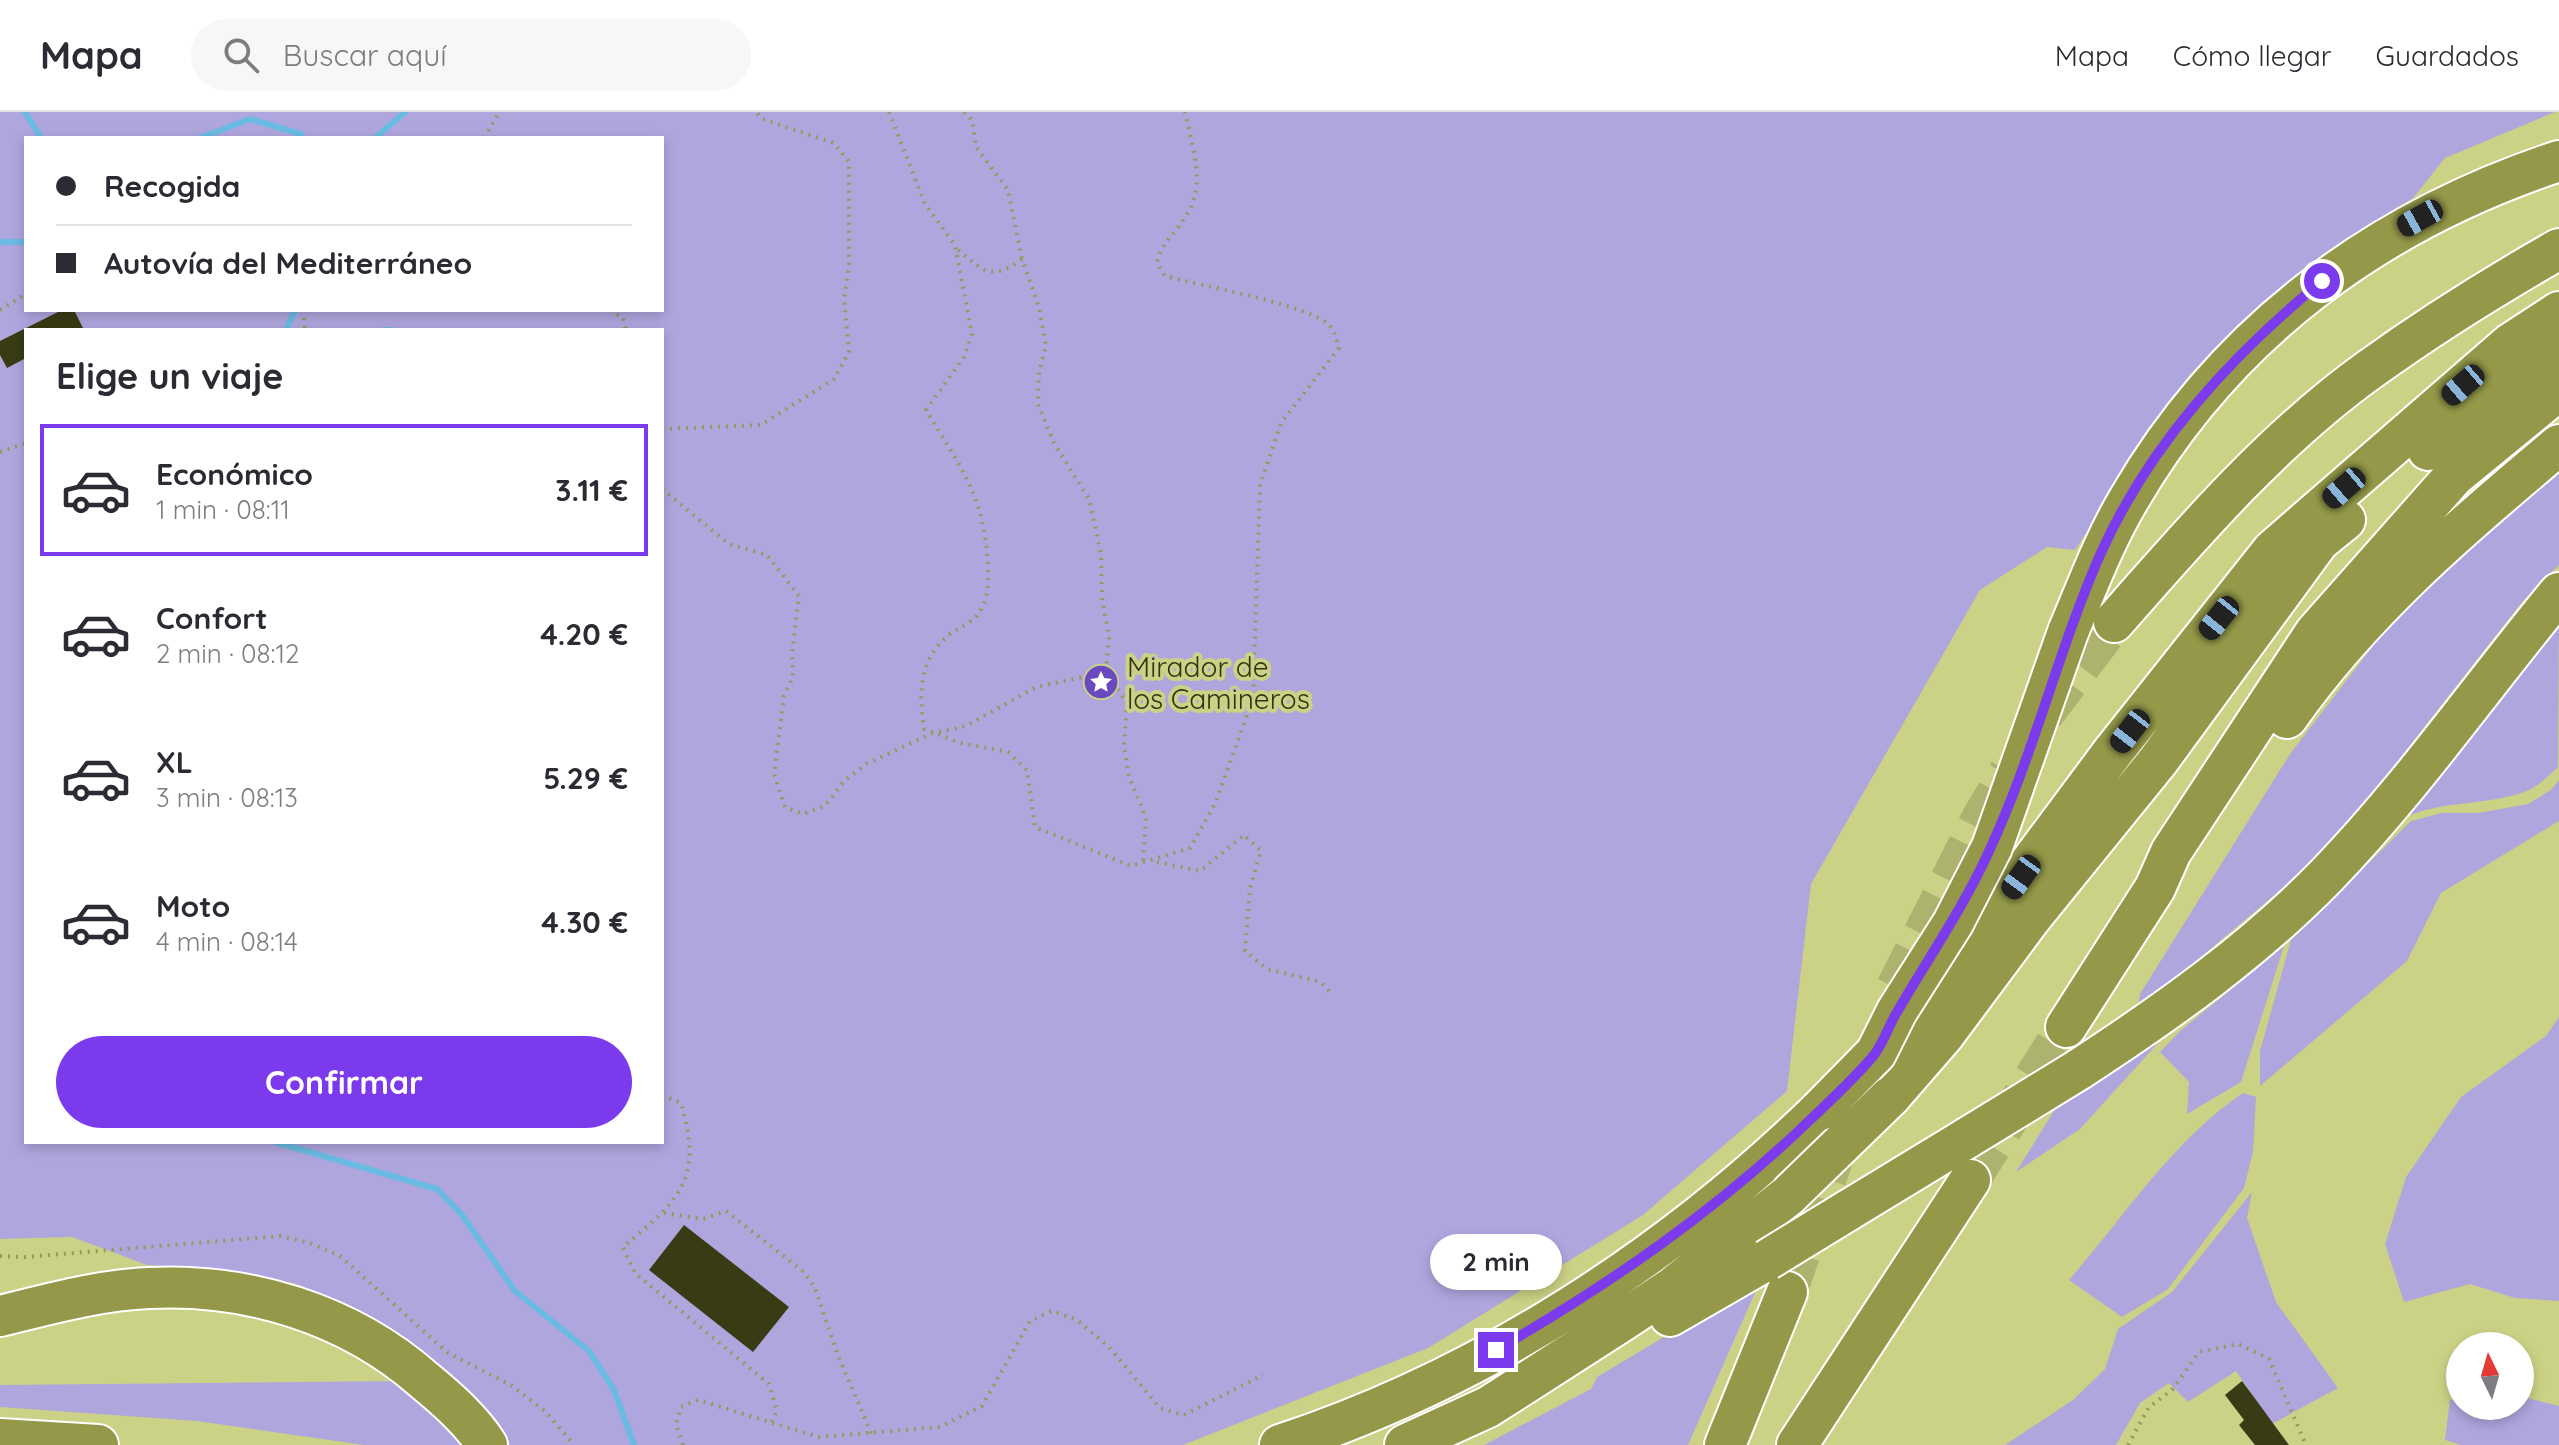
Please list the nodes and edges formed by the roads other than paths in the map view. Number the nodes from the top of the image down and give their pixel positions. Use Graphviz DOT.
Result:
graph roads {
  1 [pos="2559,161"];
  2 [pos="2559,249"];
  3 [pos="2559,312"];
  4 [pos="2559,349"];
  5 [pos="2559,390"];
  6 [pos="2559,445"];
  7 [pos="2559,593"];
  8 [pos="2114,622"];
  9 [pos="2155,888"];
  10 [pos="2066,1027"];
  11 [pos="1876,1053"];
  12 [pos="1970,1180"];
  13 [pos="1777,1276"];
  14 [pos="0,1316"];
  15 [pos="1488,1407"];
  16 [pos="0,1439"];
  17 [pos="98,1445"];
  18 [pos="487,1445"];
  19 [pos="1280,1445"];
  20 [pos="1405,1445"];
  21 [pos="1725,1445"];
  22 [pos="1797,1445"];
  1 -- 11 [label="highway, bridge"];
  2 -- 8 [label="highway"];
  3 -- 11 [label="highway"];
  4 -- 15 [label="highway, bridge"];
  5 -- 9 [label="highway"];
  6 -- 9 [label="highway"];
  7 -- 13 [label="highway, bridge"];
  9 -- 10 [label="highway"];
  11 -- 19 [label="highway, bridge"];
  12 -- 22 [label="highway"];
  13 -- 15 [label="highway"];
  13 -- 21 [label="highway"];
  14 -- 18 [label="highway"];
  15 -- 20 [label="highway"];
  16 -- 17 [label="highway"];
}
